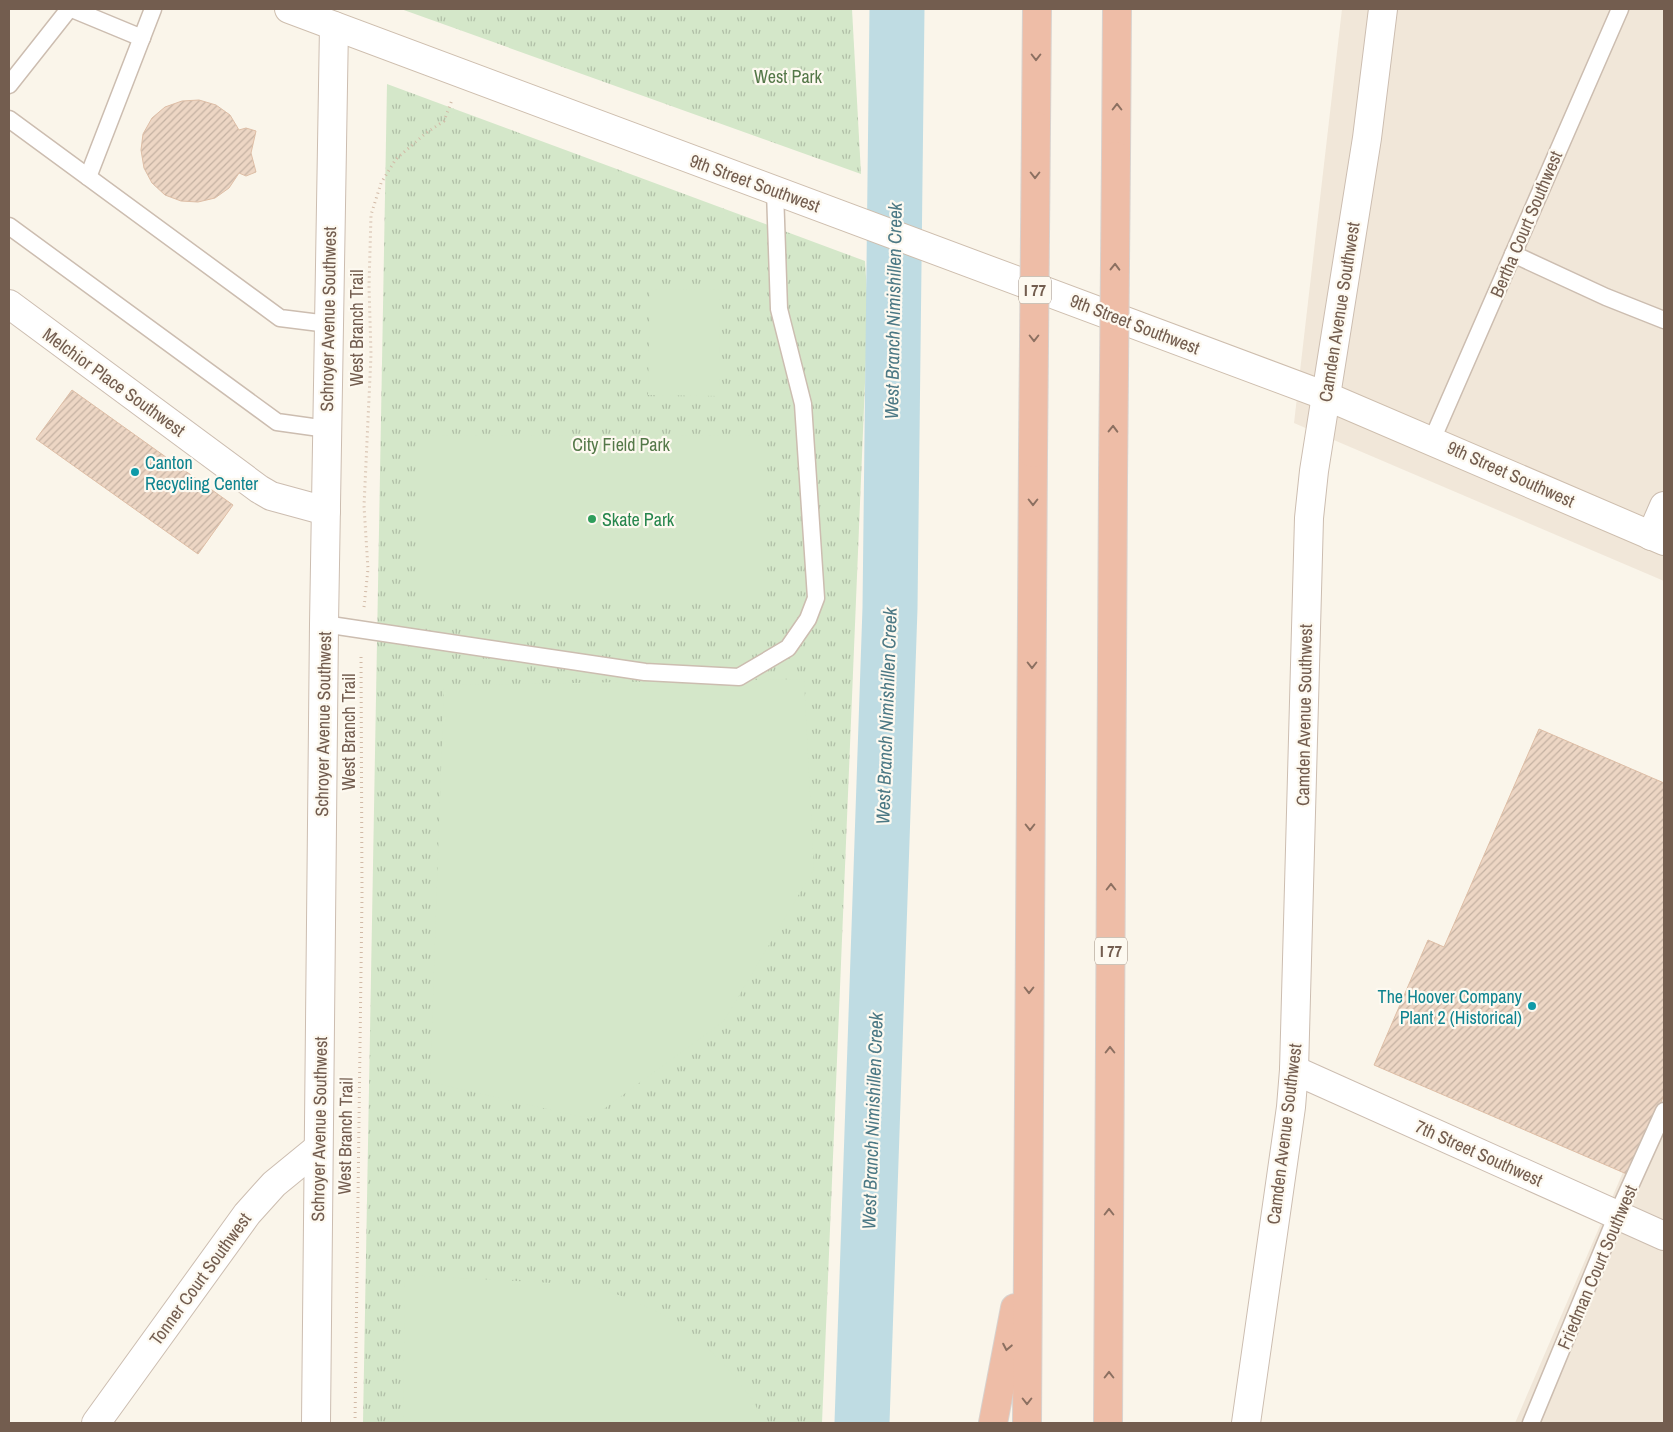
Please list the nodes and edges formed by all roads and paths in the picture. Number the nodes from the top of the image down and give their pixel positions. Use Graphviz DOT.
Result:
graph roads {
  1 [pos="70,9"];
  2 [pos="153,9"];
  3 [pos="289,9"];
  4 [pos="1037,9"];
  5 [pos="1117,9"];
  6 [pos="1383,9"];
  7 [pos="1620,9"];
  8 [pos="334,26"];
  9 [pos="142,38"];
  10 [pos="462,74"];
  11 [pos="9,85"];
  12 [pos="9,119"];
  13 [pos="88,177"];
  14 [pos="775,191"];
  15 [pos="9,226"];
  16 [pos="1513,254"];
  17 [pos="9,304"];
  18 [pos="1664,320"];
  19 [pos="328,324"];
  20 [pos="1326,396"];
  21 [pos="327,429"];
  22 [pos="1432,440"];
  23 [pos="1664,506"];
  24 [pos="326,511"];
  25 [pos="1658,538"];
  26 [pos="324,624"];
  27 [pos="360,628"];
  28 [pos="1294,1070"];
  29 [pos="1664,1111"];
  30 [pos="318,1148"];
  31 [pos="1617,1215"];
  32 [pos="1664,1236"];
  33 [pos="1027,1248"];
  34 [pos="96,1423"];
  35 [pos="316,1423"];
  36 [pos="355,1423"];
  37 [pos="993,1423"];
  38 [pos="1027,1423"];
  39 [pos="1108,1423"];
  40 [pos="1246,1423"];
  41 [pos="1531,1423"];
  1 -- 9 [label="lane"];
  1 -- 11 [label="lane"];
  2 -- 9 [label="lane"];
  3 -- 8 [label="street, 9th Street Southwest"];
  4 -- 33 [label="highway, I 77, one-way, bridge"];
  39 -- 5 [label="highway, I 77, one-way, bridge"];
  6 -- 20 [label="street, Camden Avenue Southwest"];
  7 -- 16 [label="lane, Bertha Court Southwest"];
  8 -- 10 [label="street, 9th Street Southwest"];
  8 -- 19 [label="street, Schroyer Avenue Southwest"];
  9 -- 13 [label="lane"];
  10 -- 14 [label="street, 9th Street Southwest"];
  10 -- 27 [label="path, West Branch Trail"];
  12 -- 13 [label="lane"];
  13 -- 19 [label="lane"];
  14 -- 20 [label="street, 9th Street Southwest"];
  14 -- 27 [label="lane"];
  15 -- 21 [label="lane"];
  16 -- 18 [label="lane"];
  16 -- 22 [label="lane, Bertha Court Southwest"];
  17 -- 24 [label="street, Melchior Place Southwest"];
  19 -- 21 [label="street, Schroyer Avenue Southwest"];
  20 -- 22 [label="street, 9th Street Southwest"];
  20 -- 28 [label="street, Camden Avenue Southwest"];
  21 -- 24 [label="street, Schroyer Avenue Southwest"];
  22 -- 25 [label="street, 9th Street Southwest"];
  23 -- 25 [label="street"];
  24 -- 26 [label="street, Schroyer Avenue Southwest"];
  26 -- 27 [label="lane"];
  26 -- 30 [label="street, Schroyer Avenue Southwest"];
  27 -- 36 [label="path, West Branch Trail"];
  28 -- 31 [label="street, 7th Street Southwest"];
  28 -- 40 [label="street, Camden Avenue Southwest"];
  29 -- 31 [label="lane, Friedman Court Southwest"];
  30 -- 34 [label="street, Tonner Court Southwest"];
  30 -- 35 [label="street, Schroyer Avenue Southwest"];
  31 -- 32 [label="street, 7th Street Southwest"];
  31 -- 41 [label="lane, Friedman Court Southwest"];
  33 -- 37 [label="highway, one-way"];
  33 -- 38 [label="highway, I 77, one-way"];
}
